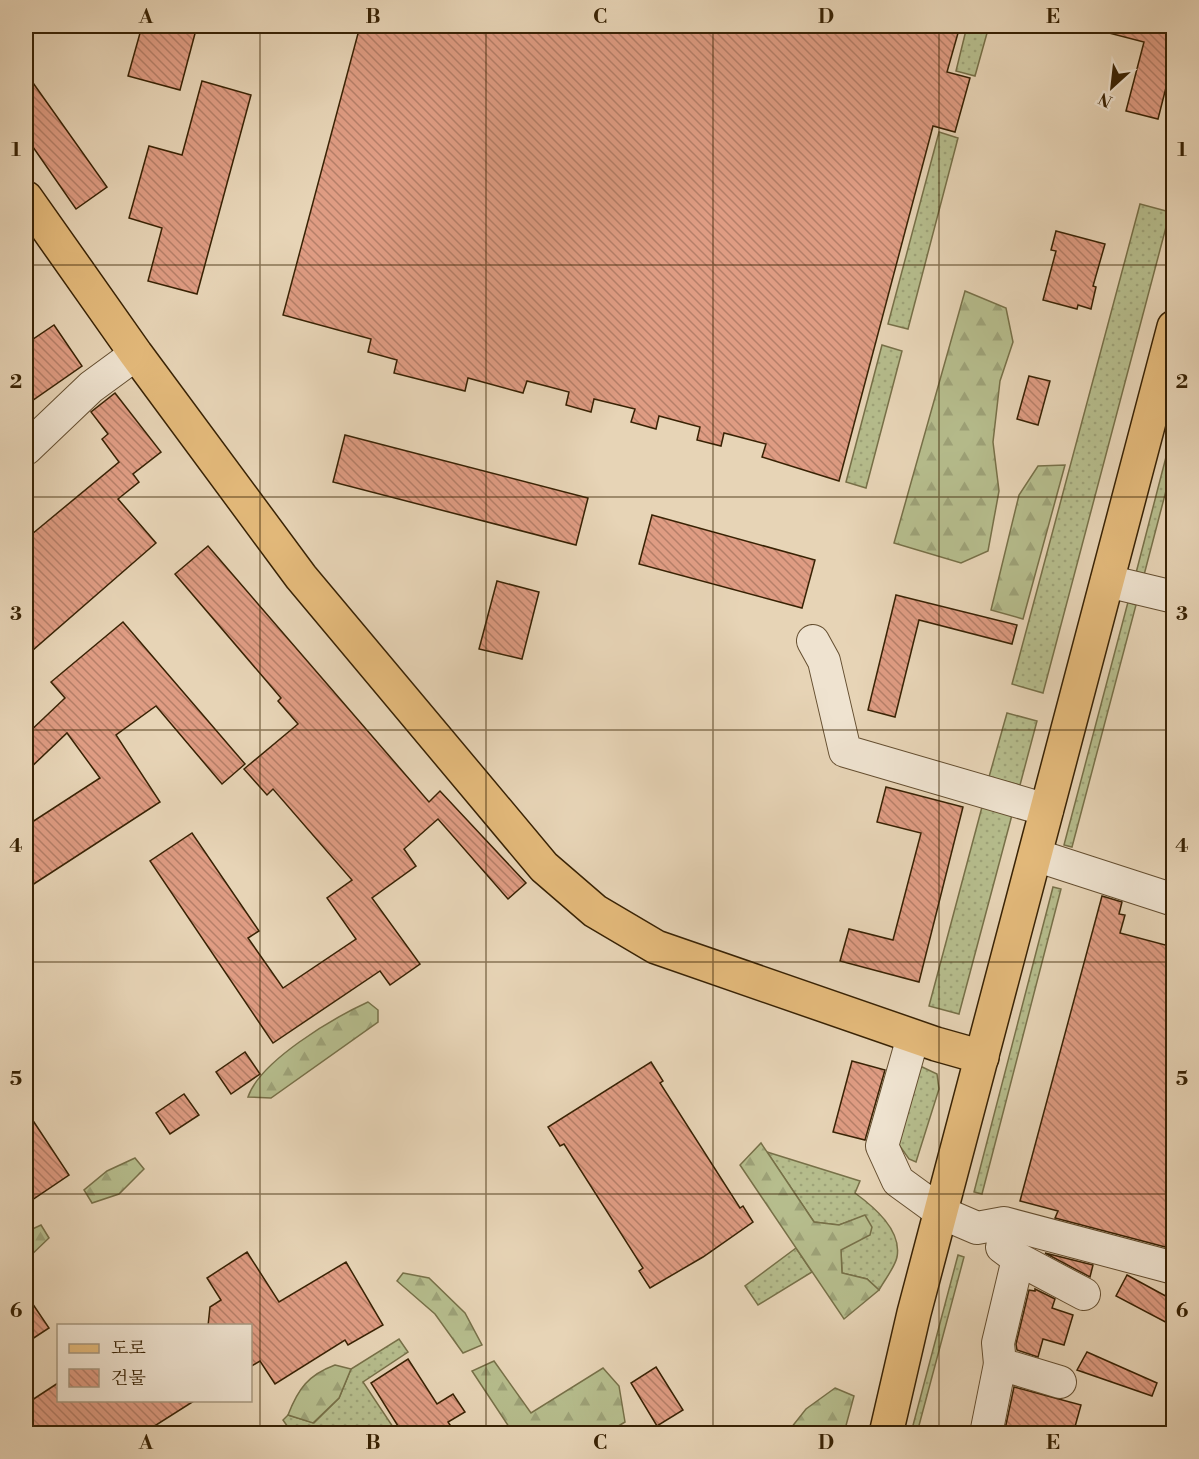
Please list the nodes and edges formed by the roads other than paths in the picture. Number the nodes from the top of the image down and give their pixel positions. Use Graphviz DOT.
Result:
graph roads {
  1 [pos="26,198"];
  2 [pos="1173,327"];
  3 [pos="136,354"];
  4 [pos="26,449"];
  5 [pos="1107,581"];
  6 [pos="1173,597"];
  7 [pos="813,641"];
  8 [pos="1047,810"];
  9 [pos="1035,855"];
  10 [pos="1173,900"];
  11 [pos="913,1036"];
  12 [pos="982,1057"];
  13 [pos="942,1213"];
  14 [pos="977,1228"];
  15 [pos="1018,1259"];
  16 [pos="1173,1268"];
  17 [pos="1084,1294"];
  18 [pos="1000,1364"];
  19 [pos="1060,1382"];
  20 [pos="886,1434"];
  21 [pos="986,1434"];
  1 -- 3 [label="main road"];
  2 -- 5 [label="main road"];
  3 -- 4 [label="street"];
  3 -- 11 [label="main road"];
  5 -- 6 [label="street"];
  5 -- 8 [label="main road"];
  7 -- 8 [label="street"];
  8 -- 9 [label="main road"];
  9 -- 10 [label="street"];
  9 -- 12 [label="main road"];
  11 -- 12 [label="main road"];
  11 -- 13 [label="street"];
  12 -- 13 [label="main road"];
  13 -- 14 [label="street"];
  13 -- 20 [label="main road"];
  14 -- 15 [label="street"];
  14 -- 16 [label="street"];
  15 -- 17 [label="street"];
  15 -- 18 [label="street"];
  18 -- 19 [label="street"];
  18 -- 21 [label="street"];
}
